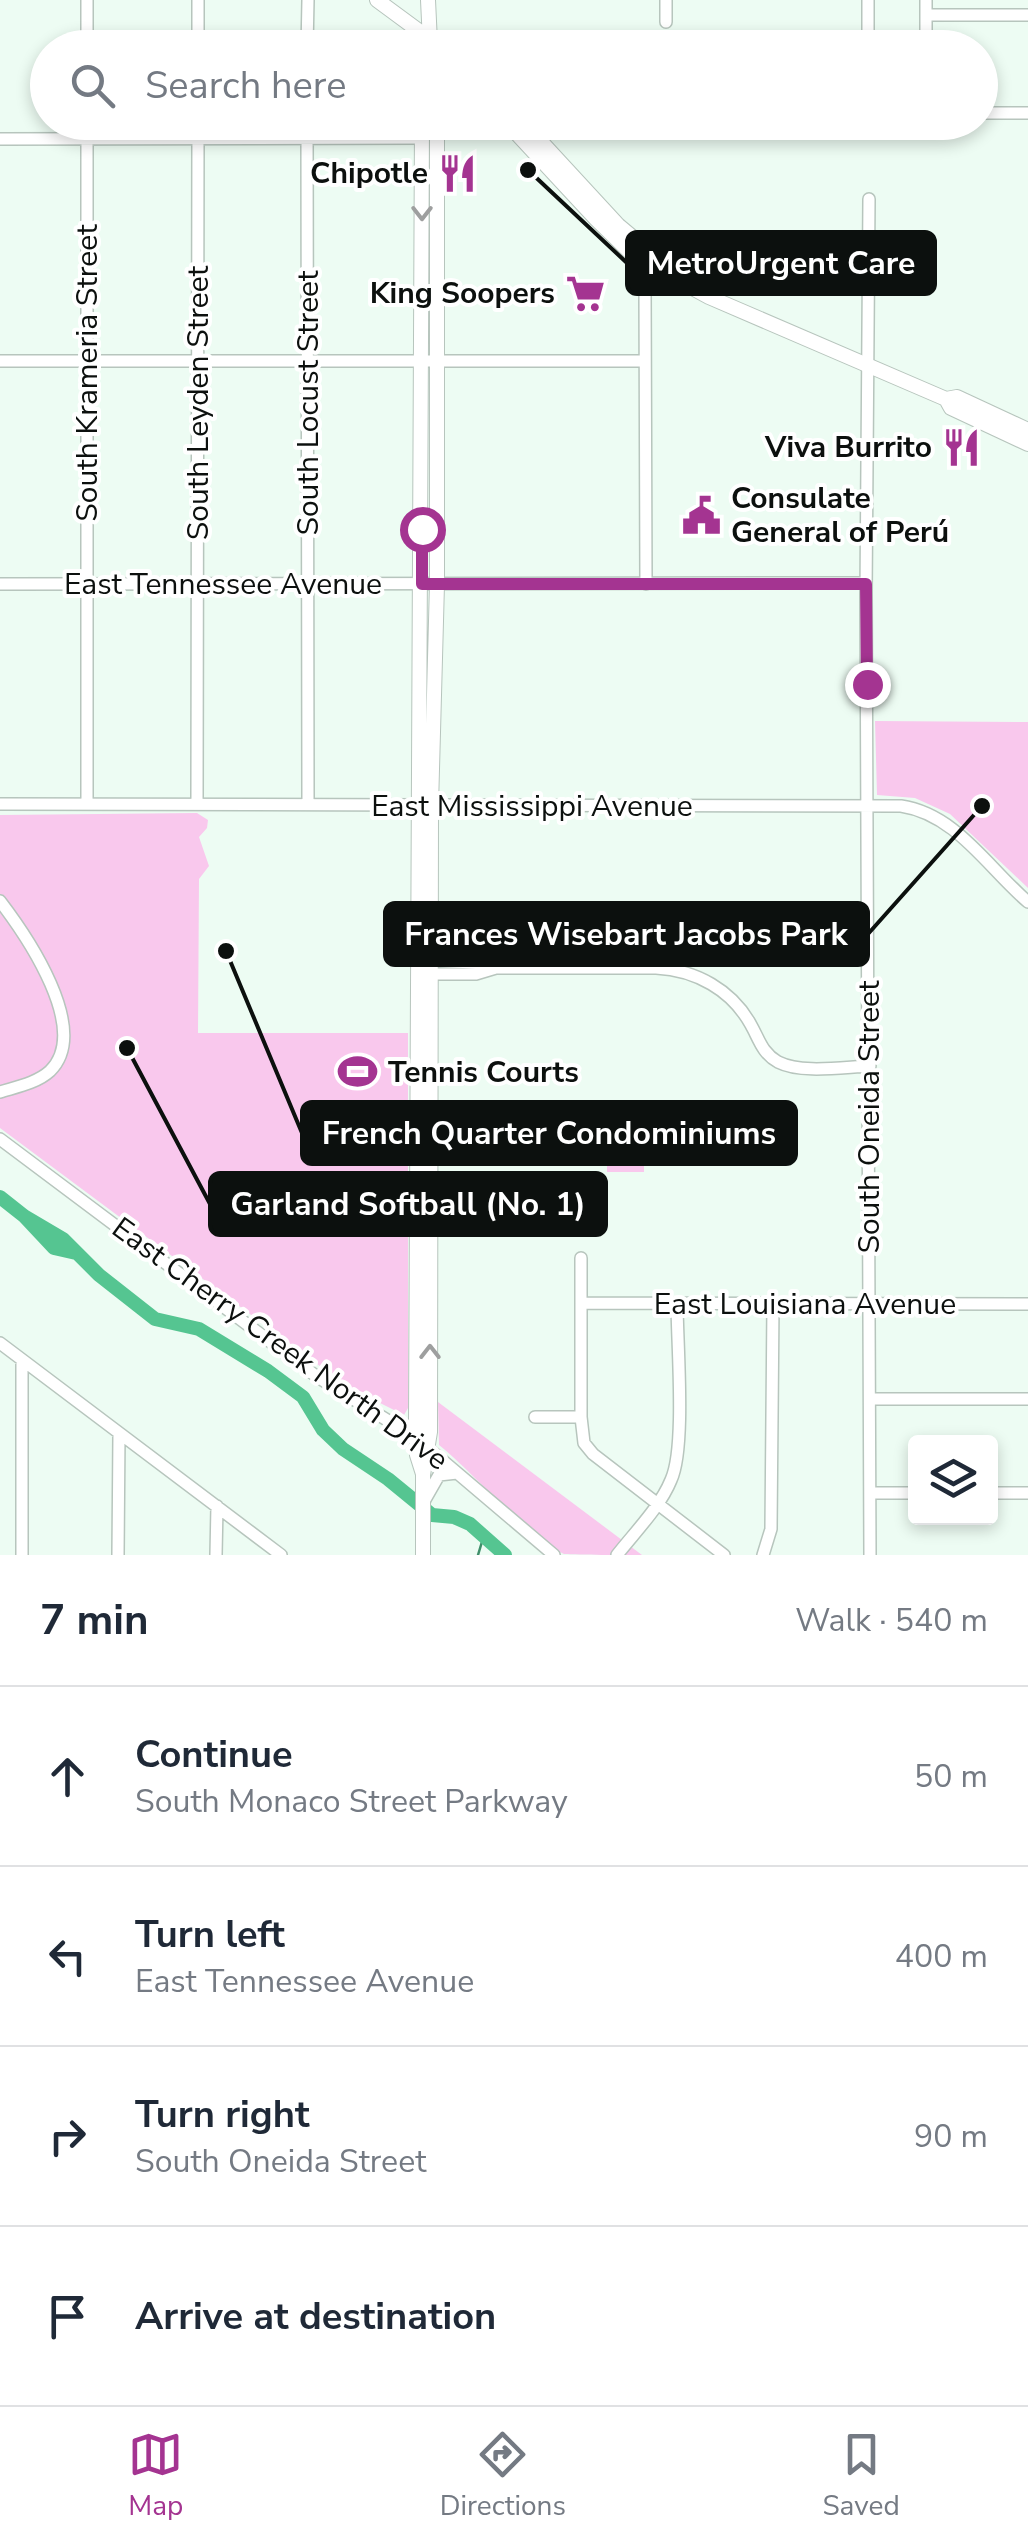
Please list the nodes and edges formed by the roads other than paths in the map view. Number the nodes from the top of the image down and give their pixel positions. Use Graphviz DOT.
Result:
graph roads {
  1 [pos="87,0"];
  2 [pos="198,0"];
  3 [pos="308,0"];
  4 [pos="377,0"];
  5 [pos="428,0"];
  6 [pos="666,0"];
  7 [pos="868,0"];
  8 [pos="926,0"];
  9 [pos="926,15"];
  10 [pos="1028,15"];
  11 [pos="666,22"];
  12 [pos="87,30"];
  13 [pos="198,30"];
  14 [pos="308,30"];
  15 [pos="412,30"];
  16 [pos="428,30"];
  17 [pos="868,30"];
  18 [pos="926,30"];
  19 [pos="998,113"];
  20 [pos="1028,113"];
  21 [pos="0,139"];
  22 [pos="30,139"];
  23 [pos="87,140"];
  24 [pos="198,140"];
  25 [pos="308,140"];
  26 [pos="422,140"];
  27 [pos="436,140"];
  28 [pos="523,140"];
  29 [pos="540,140"];
  30 [pos="869,198"];
  31 [pos="648,268"];
  32 [pos="674,278"];
  33 [pos="0,360"];
  34 [pos="198,360"];
  35 [pos="308,360"];
  36 [pos="430,360"];
  37 [pos="88,361"];
  38 [pos="645,361"];
  39 [pos="868,365"];
  40 [pos="946,399"];
  41 [pos="1028,430"];
  42 [pos="1028,444"];
  43 [pos="198,583"];
  44 [pos="308,583"];
  45 [pos="0,584"];
  46 [pos="87,584"];
  47 [pos="429,584"];
  48 [pos="646,584"];
  49 [pos="866,584"];
  50 [pos="0,804"];
  51 [pos="87,804"];
  52 [pos="197,804"];
  53 [pos="308,804"];
  54 [pos="423,806"];
  55 [pos="868,806"];
  56 [pos="0,901"];
  57 [pos="1028,902"];
  58 [pos="423,967"];
  59 [pos="870,1066"];
  60 [pos="0,1092"];
  61 [pos="0,1139"];
  62 [pos="582,1258"];
  63 [pos="582,1304"];
  64 [pos="677,1304"];
  65 [pos="772,1304"];
  66 [pos="870,1304"];
  67 [pos="1028,1304"];
  68 [pos="0,1343"];
  69 [pos="22,1360"];
  70 [pos="871,1399"];
  71 [pos="1028,1399"];
  72 [pos="535,1417"];
  73 [pos="581,1417"];
  74 [pos="119,1434"];
  75 [pos="416,1438"];
  76 [pos="430,1449"];
  77 [pos="461,1475"];
  78 [pos="429,1478"];
  79 [pos="870,1493"];
  80 [pos="908,1493"];
  81 [pos="998,1494"];
  82 [pos="1028,1494"];
  83 [pos="658,1502"];
  84 [pos="217,1506"];
  85 [pos="423,1548"];
  86 [pos="22,1555"];
  87 [pos="118,1555"];
  88 [pos="216,1555"];
  89 [pos="281,1555"];
  90 [pos="554,1555"];
  91 [pos="617,1555"];
  92 [pos="724,1555"];
  93 [pos="764,1555"];
  94 [pos="870,1555"];
  1 -- 12 [label="street"];
  2 -- 13 [label="street"];
  3 -- 14 [label="street"];
  4 -- 15 [label="main road"];
  5 -- 16 [label="main road"];
  6 -- 11 [label="street"];
  7 -- 17 [label="street"];
  8 -- 9 [label="street"];
  9 -- 10 [label="street"];
  9 -- 18 [label="street"];
  19 -- 20 [label="street"];
  21 -- 22 [label="street"];
  23 -- 37 [label="street, South Krameria Street"];
  24 -- 34 [label="street, South Leyden Street"];
  25 -- 35 [label="street, South Locust Street"];
  26 -- 36 [label="main road, one-way"];
  27 -- 36 [label="main road"];
  28 -- 31 [label="main road"];
  29 -- 32 [label="main road"];
  30 -- 39 [label="street, South Oneida Street"];
  31 -- 32 [label="main road"];
  31 -- 38 [label="street"];
  32 -- 39 [label="main road"];
  33 -- 37 [label="street"];
  34 -- 35 [label="street"];
  34 -- 37 [label="street"];
  34 -- 43 [label="street, South Leyden Street"];
  35 -- 36 [label="street"];
  35 -- 44 [label="street, South Locust Street"];
  36 -- 38 [label="street"];
  36 -- 47 [label="main road"];
  37 -- 46 [label="street, South Krameria Street"];
  38 -- 48 [label="street"];
  39 -- 40 [label="main road"];
  39 -- 49 [label="street, South Oneida Street"];
  40 -- 41 [label="main road"];
  40 -- 42 [label="main road"];
  43 -- 44 [label="street, East Tennessee Avenue"];
  43 -- 46 [label="street, East Tennessee Avenue"];
  43 -- 52 [label="street, South Leyden Street"];
  44 -- 47 [label="street, East Tennessee Avenue"];
  44 -- 53 [label="street, South Locust Street"];
  45 -- 46 [label="street, East Tennessee Avenue"];
  46 -- 51 [label="street, South Krameria Street"];
  47 -- 48 [label="street, East Tennessee Avenue"];
  47 -- 54 [label="main road"];
  48 -- 49 [label="street, East Tennessee Avenue"];
  49 -- 55 [label="street, South Oneida Street"];
  50 -- 51 [label="street, East Mississippi Avenue"];
  51 -- 52 [label="street, East Mississippi Avenue"];
  52 -- 53 [label="street, East Mississippi Avenue"];
  53 -- 54 [label="street, East Mississippi Avenue"];
  54 -- 55 [label="street, East Mississippi Avenue"];
  54 -- 58 [label="main road"];
  55 -- 57 [label="street, East Mississippi Avenue"];
  55 -- 59 [label="street, South Oneida Street"];
  56 -- 60 [label="street"];
  58 -- 59 [label="street"];
  58 -- 75 [label="main road"];
  76 -- 58 [label="main road, one-way"];
  59 -- 66 [label="street, South Oneida Street"];
  61 -- 75 [label="street, East Cherry Creek North Drive"];
  62 -- 63 [label="street"];
  63 -- 64 [label="street, East Louisiana Avenue"];
  63 -- 73 [label="street"];
  64 -- 65 [label="street, East Louisiana Avenue"];
  64 -- 83 [label="street"];
  65 -- 66 [label="street, East Louisiana Avenue"];
  65 -- 93 [label="street"];
  66 -- 67 [label="street, East Louisiana Avenue"];
  66 -- 70 [label="street, South Oneida Street"];
  68 -- 69 [label="street"];
  69 -- 74 [label="street"];
  69 -- 86 [label="street"];
  70 -- 71 [label="street"];
  70 -- 79 [label="street, South Oneida Street"];
  72 -- 73 [label="street"];
  73 -- 83 [label="street"];
  74 -- 84 [label="street"];
  74 -- 87 [label="street"];
  75 -- 76 [label="street, East Cherry Creek North Drive"];
  75 -- 78 [label="main road"];
  76 -- 77 [label="street, East Cherry Creek North Drive"];
  76 -- 78 [label="main road"];
  77 -- 78 [label="street"];
  77 -- 90 [label="street, East Cherry Creek North Drive"];
  78 -- 85 [label="main road"];
  79 -- 80 [label="street"];
  79 -- 94 [label="street, South Oneida Street"];
  81 -- 82 [label="street"];
  83 -- 91 [label="street"];
  83 -- 92 [label="street"];
  84 -- 88 [label="street"];
  84 -- 89 [label="street"];
}
